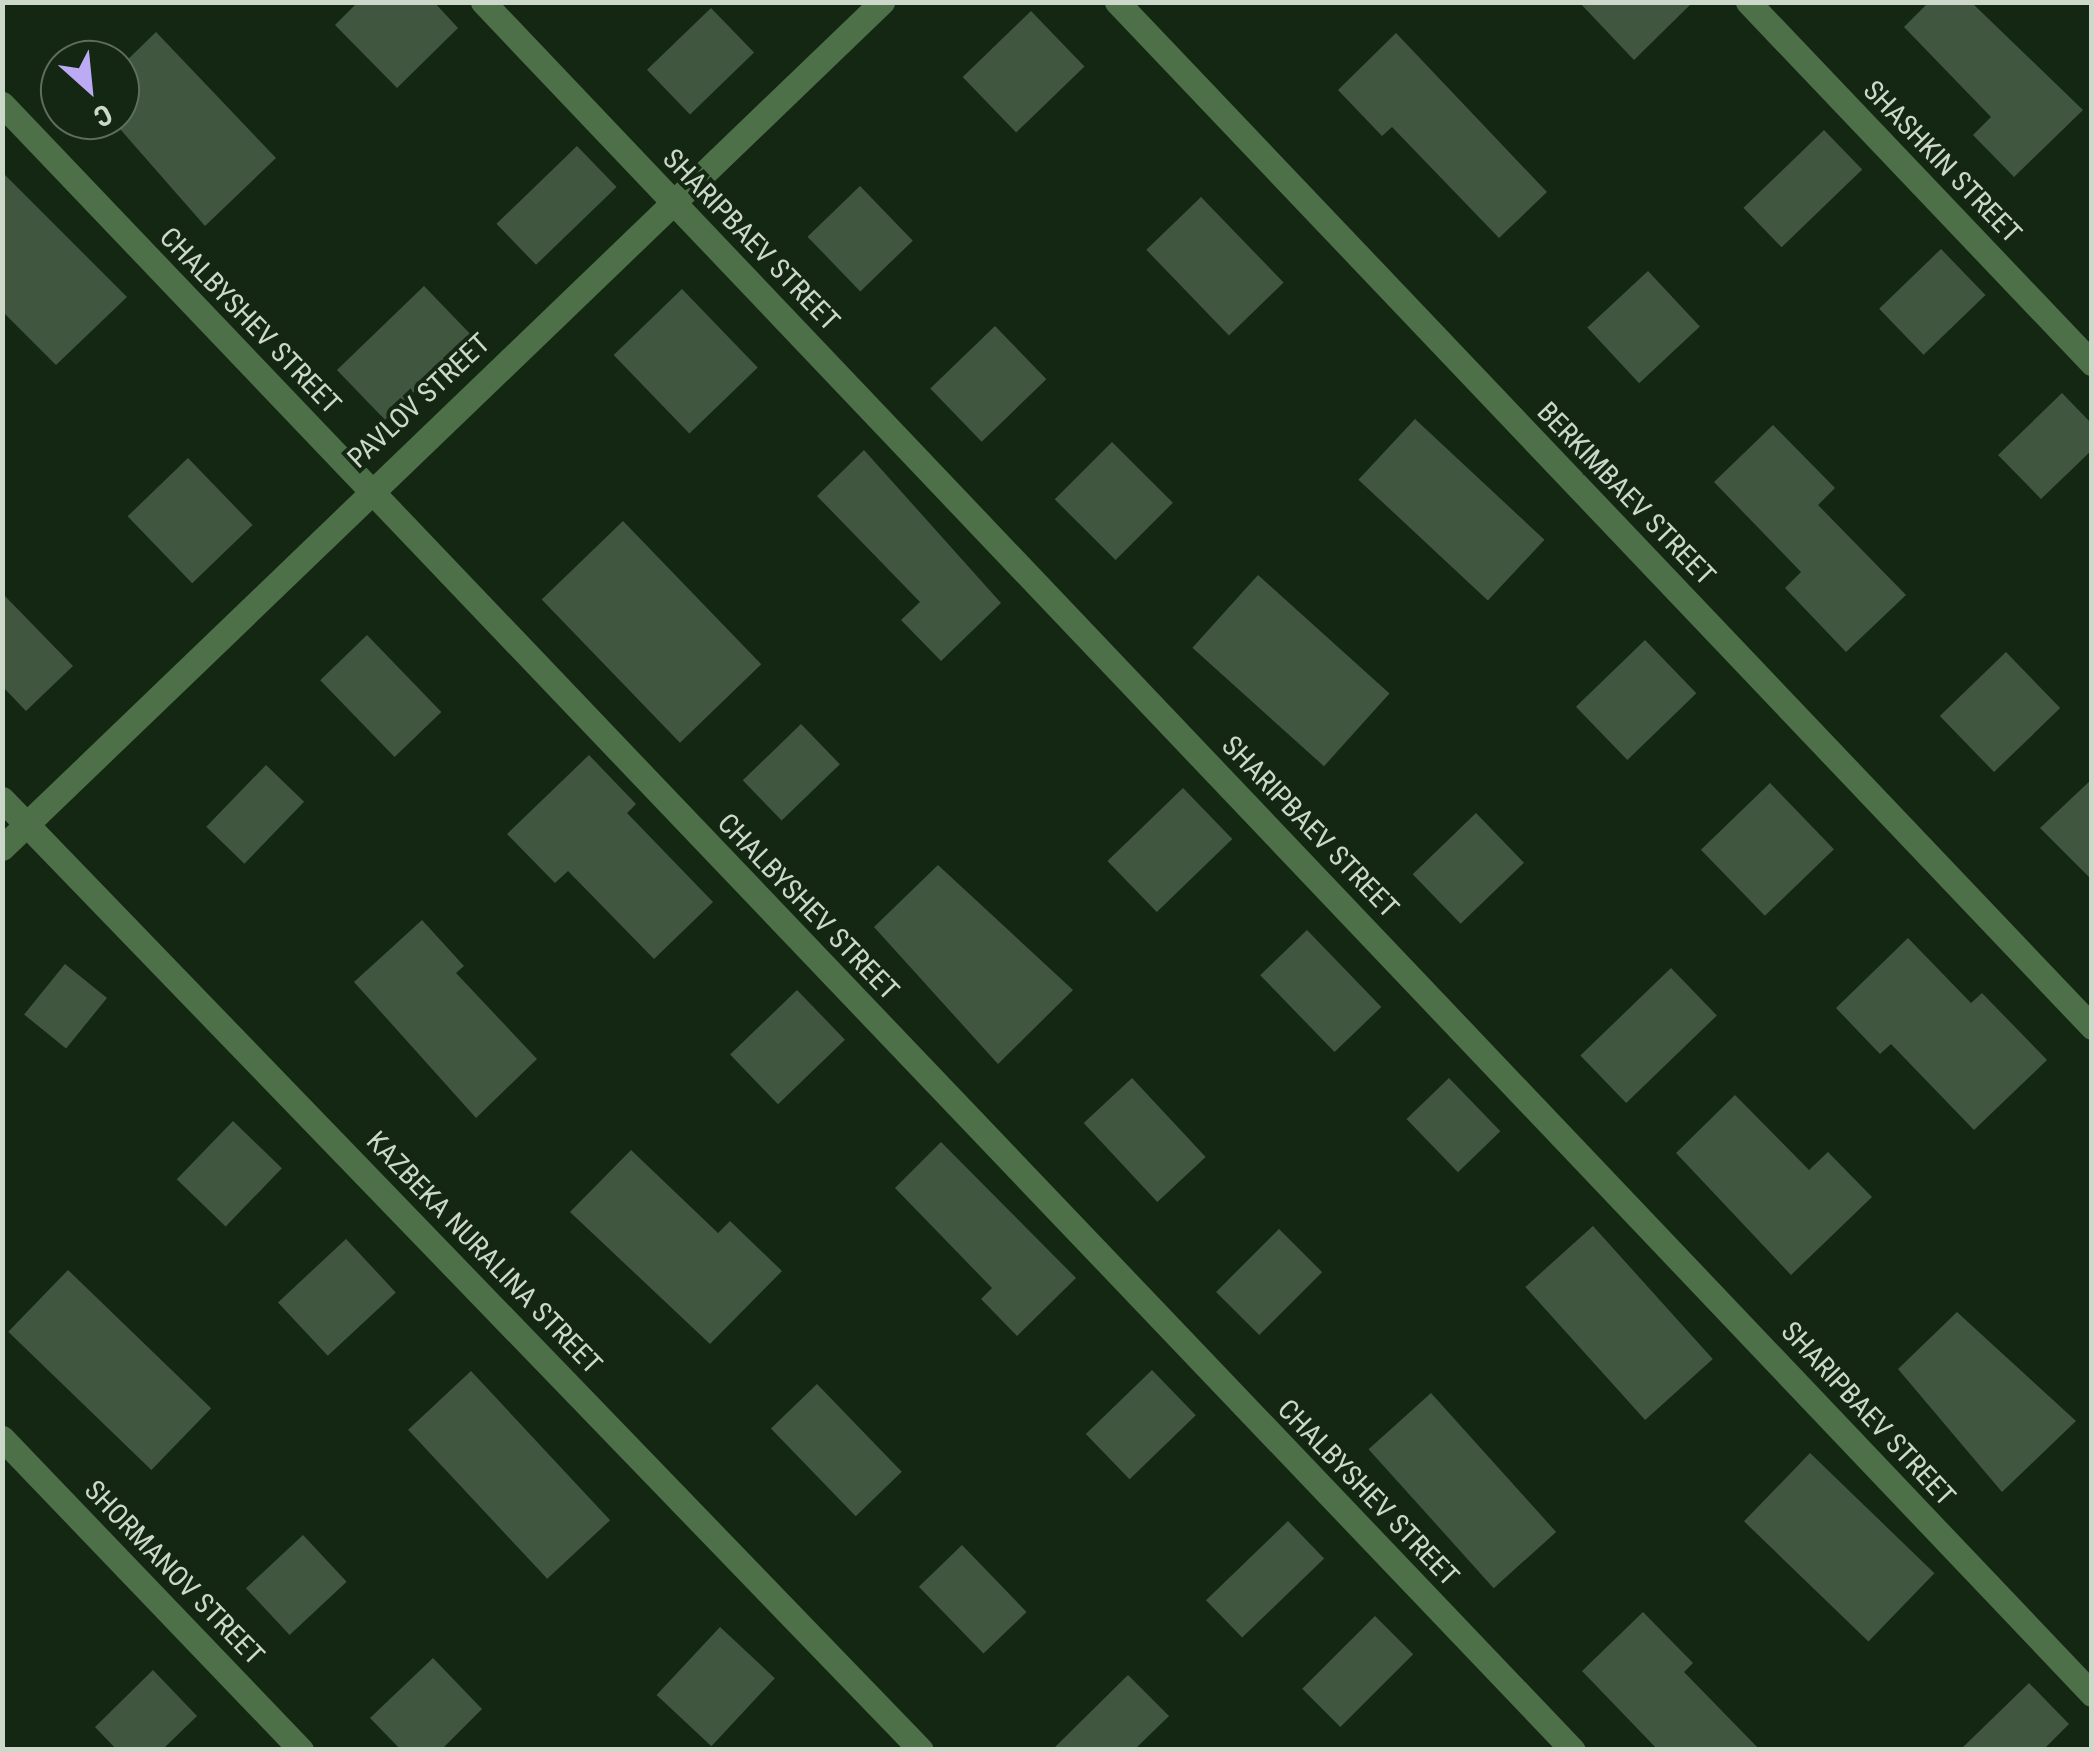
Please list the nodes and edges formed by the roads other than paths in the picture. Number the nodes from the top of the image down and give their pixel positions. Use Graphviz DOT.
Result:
graph roads {
  1 [pos="483,2"];
  2 [pos="882,2"];
  3 [pos="1118,2"];
  4 [pos="1748,2"];
  5 [pos="2,104"];
  6 [pos="674,203"];
  7 [pos="2092,363"];
  8 [pos="369,490"];
  9 [pos="2,799"];
  10 [pos="26,824"];
  11 [pos="2,848"];
  12 [pos="2092,1027"];
  13 [pos="2,1438"];
  14 [pos="2092,1694"];
  15 [pos="301,1750"];
  16 [pos="921,1750"];
  17 [pos="1573,1750"];
  1 -- 6 [label="street, SHARIPBAEV STREET"];
  2 -- 6 [label="street, PAVLOV STREET"];
  3 -- 12 [label="street, BERKIMBAEV STREET"];
  4 -- 7 [label="street, SHASHKIN STREET"];
  5 -- 8 [label="street, CHALBYSHEV STREET"];
  6 -- 8 [label="street, PAVLOV STREET"];
  6 -- 14 [label="street, SHARIPBAEV STREET"];
  8 -- 10 [label="street, PAVLOV STREET"];
  8 -- 17 [label="street, CHALBYSHEV STREET"];
  9 -- 10 [label="street, KAZBEKA NURALINA STREET"];
  10 -- 11 [label="street, PAVLOV STREET"];
  10 -- 16 [label="street, KAZBEKA NURALINA STREET"];
  13 -- 15 [label="street, SHORMANOV STREET"];
}
